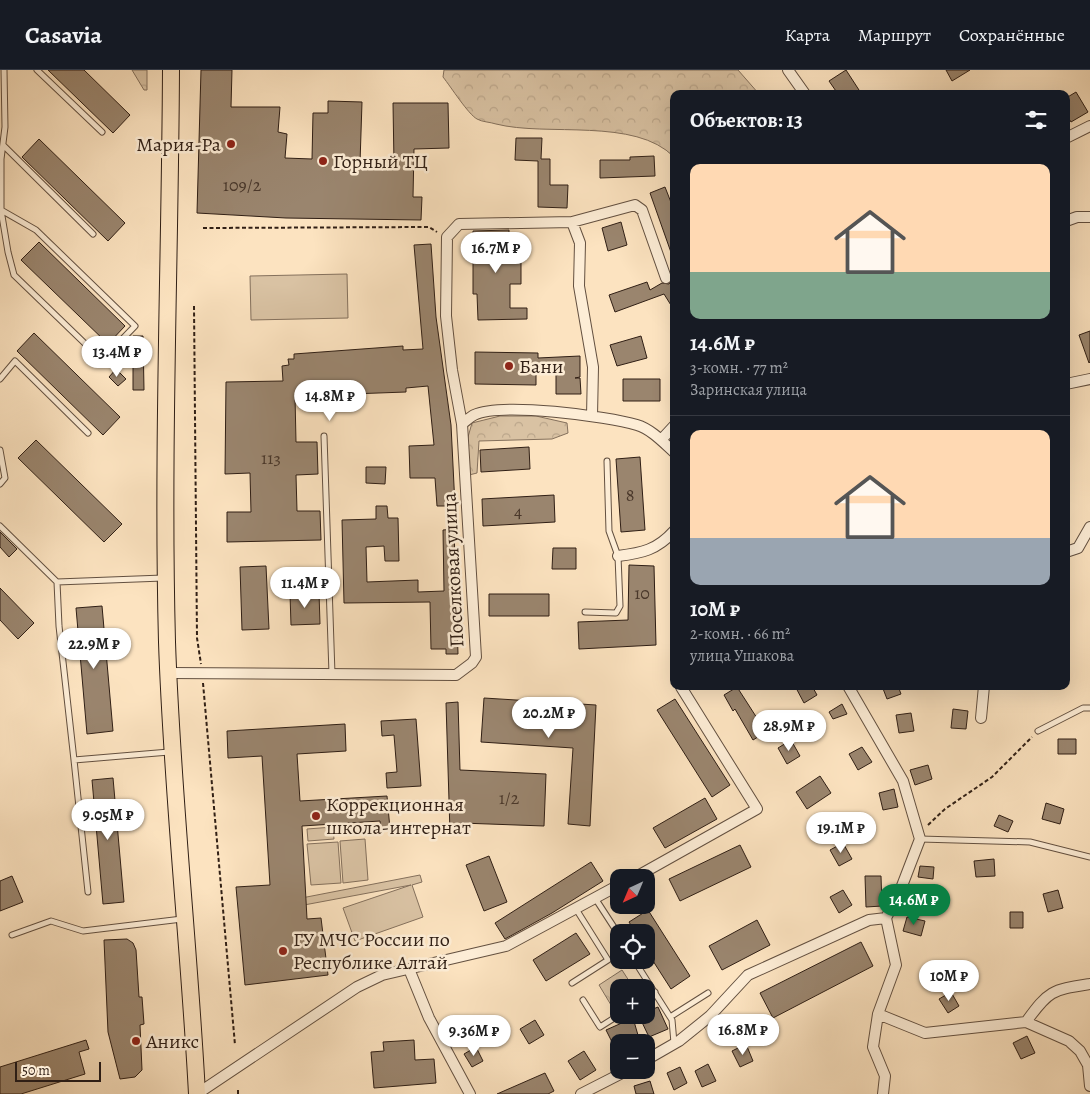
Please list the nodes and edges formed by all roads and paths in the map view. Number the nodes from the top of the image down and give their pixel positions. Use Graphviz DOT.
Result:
graph roads {
  1 [pos="4,70"];
  2 [pos="37,70"];
  3 [pos="171,70"];
  4 [pos="788,70"];
  5 [pos="801,90"];
  6 [pos="1090,126"];
  7 [pos="102,132"];
  8 [pos="1070,136"];
  9 [pos="3,145"];
  10 [pos="0,210"];
  11 [pos="1090,217"];
  12 [pos="1070,220"];
  13 [pos="572,222"];
  14 [pos="203,228"];
  15 [pos="93,234"];
  16 [pos="447,237"];
  17 [pos="666,278"];
  18 [pos="0,379"];
  19 [pos="1090,379"];
  20 [pos="1070,383"];
  21 [pos="592,416"];
  22 [pos="462,424"];
  23 [pos="670,430"];
  24 [pos="88,432"];
  25 [pos="324,436"];
  26 [pos="661,440"];
  27 [pos="670,448"];
  28 [pos="0,450"];
  29 [pos="607,461"];
  30 [pos="0,484"];
  31 [pos="0,526"];
  32 [pos="1090,527"];
  33 [pos="670,535"];
  34 [pos="1070,551"];
  35 [pos="618,556"];
  36 [pos="166,578"];
  37 [pos="57,582"];
  38 [pos="585,612"];
  39 [pos="168,673"];
  40 [pos="332,674"];
  41 [pos="683,690"];
  42 [pos="850,690"];
  43 [pos="984,690"];
  44 [pos="1090,708"];
  45 [pos="981,718"];
  46 [pos="1038,731"];
  47 [pos="172,752"];
  48 [pos="74,760"];
  49 [pos="919,837"];
  50 [pos="1090,857"];
  51 [pos="650,869"];
  52 [pos="610,890"];
  53 [pos="88,892"];
  54 [pos="595,898"];
  55 [pos="576,909"];
  56 [pos="886,918"];
  57 [pos="185,919"];
  58 [pos="612,924"];
  59 [pos="12,935"];
  60 [pos="409,969"];
  61 [pos="572,983"];
  62 [pos="1090,984"];
  63 [pos="655,992"];
  64 [pos="708,993"];
  65 [pos="583,1000"];
  66 [pos="878,1014"];
  67 [pos="670,1017"];
  68 [pos="610,1021"];
  69 [pos="1026,1022"];
  70 [pos="674,1044"];
  71 [pos="655,1055"];
  72 [pos="610,1079"];
  73 [pos="1090,1086"];
  74 [pos="238,1090"];
  75 [pos="197,1094"];
  76 [pos="238,1094"];
  77 [pos="470,1094"];
  78 [pos="581,1094"];
  79 [pos="883,1094"];
  1 -- 9 [label="lane"];
  2 -- 7 [label="lane"];
  3 -- 36 [label="main road"];
  4 -- 5 [label="street"];
  6 -- 8 [label="street"];
  9 -- 10 [label="lane"];
  9 -- 15 [label="lane"];
  10 -- 10 [label="lane"];
  11 -- 12 [label="street"];
  13 -- 16 [label="street"];
  13 -- 17 [label="street"];
  13 -- 21 [label="street"];
  14 -- 16 [label="path"];
  16 -- 22 [label="street"];
  18 -- 24 [label="lane"];
  19 -- 20 [label="street"];
  21 -- 22 [label="street"];
  21 -- 26 [label="street"];
  22 -- 40 [label="street, Поселковая улица"];
  23 -- 26 [label="street"];
  25 -- 40 [label="lane"];
  26 -- 27 [label="street"];
  28 -- 30 [label="lane"];
  29 -- 35 [label="lane"];
  31 -- 37 [label="lane"];
  32 -- 34 [label="street"];
  33 -- 35 [label="street"];
  35 -- 38 [label="lane"];
  36 -- 37 [label="lane"];
  36 -- 39 [label="main road"];
  37 -- 48 [label="lane"];
  39 -- 40 [label="street, Поселковая улица"];
  39 -- 47 [label="main road"];
  41 -- 51 [label="street"];
  42 -- 49 [label="street"];
  43 -- 45 [label="street"];
  44 -- 46 [label="lane"];
  46 -- 49 [label="path"];
  47 -- 48 [label="lane"];
  47 -- 57 [label="main road"];
  48 -- 53 [label="lane"];
  49 -- 50 [label="lane"];
  49 -- 56 [label="street"];
  52 -- 54 [label="street"];
  54 -- 55 [label="street"];
  54 -- 58 [label="lane"];
  55 -- 60 [label="street"];
  55 -- 61 [label="lane"];
  56 -- 66 [label="street"];
  56 -- 70 [label="street"];
  57 -- 59 [label="lane"];
  57 -- 75 [label="main road"];
  60 -- 75 [label="street"];
  60 -- 77 [label="street"];
  62 -- 69 [label="street"];
  63 -- 67 [label="lane"];
  64 -- 67 [label="lane"];
  65 -- 68 [label="lane"];
  66 -- 69 [label="street"];
  66 -- 79 [label="street"];
  67 -- 70 [label="lane"];
  69 -- 73 [label="street"];
  70 -- 71 [label="street"];
  72 -- 78 [label="street"];
  74 -- 76 [label="path"];
}
